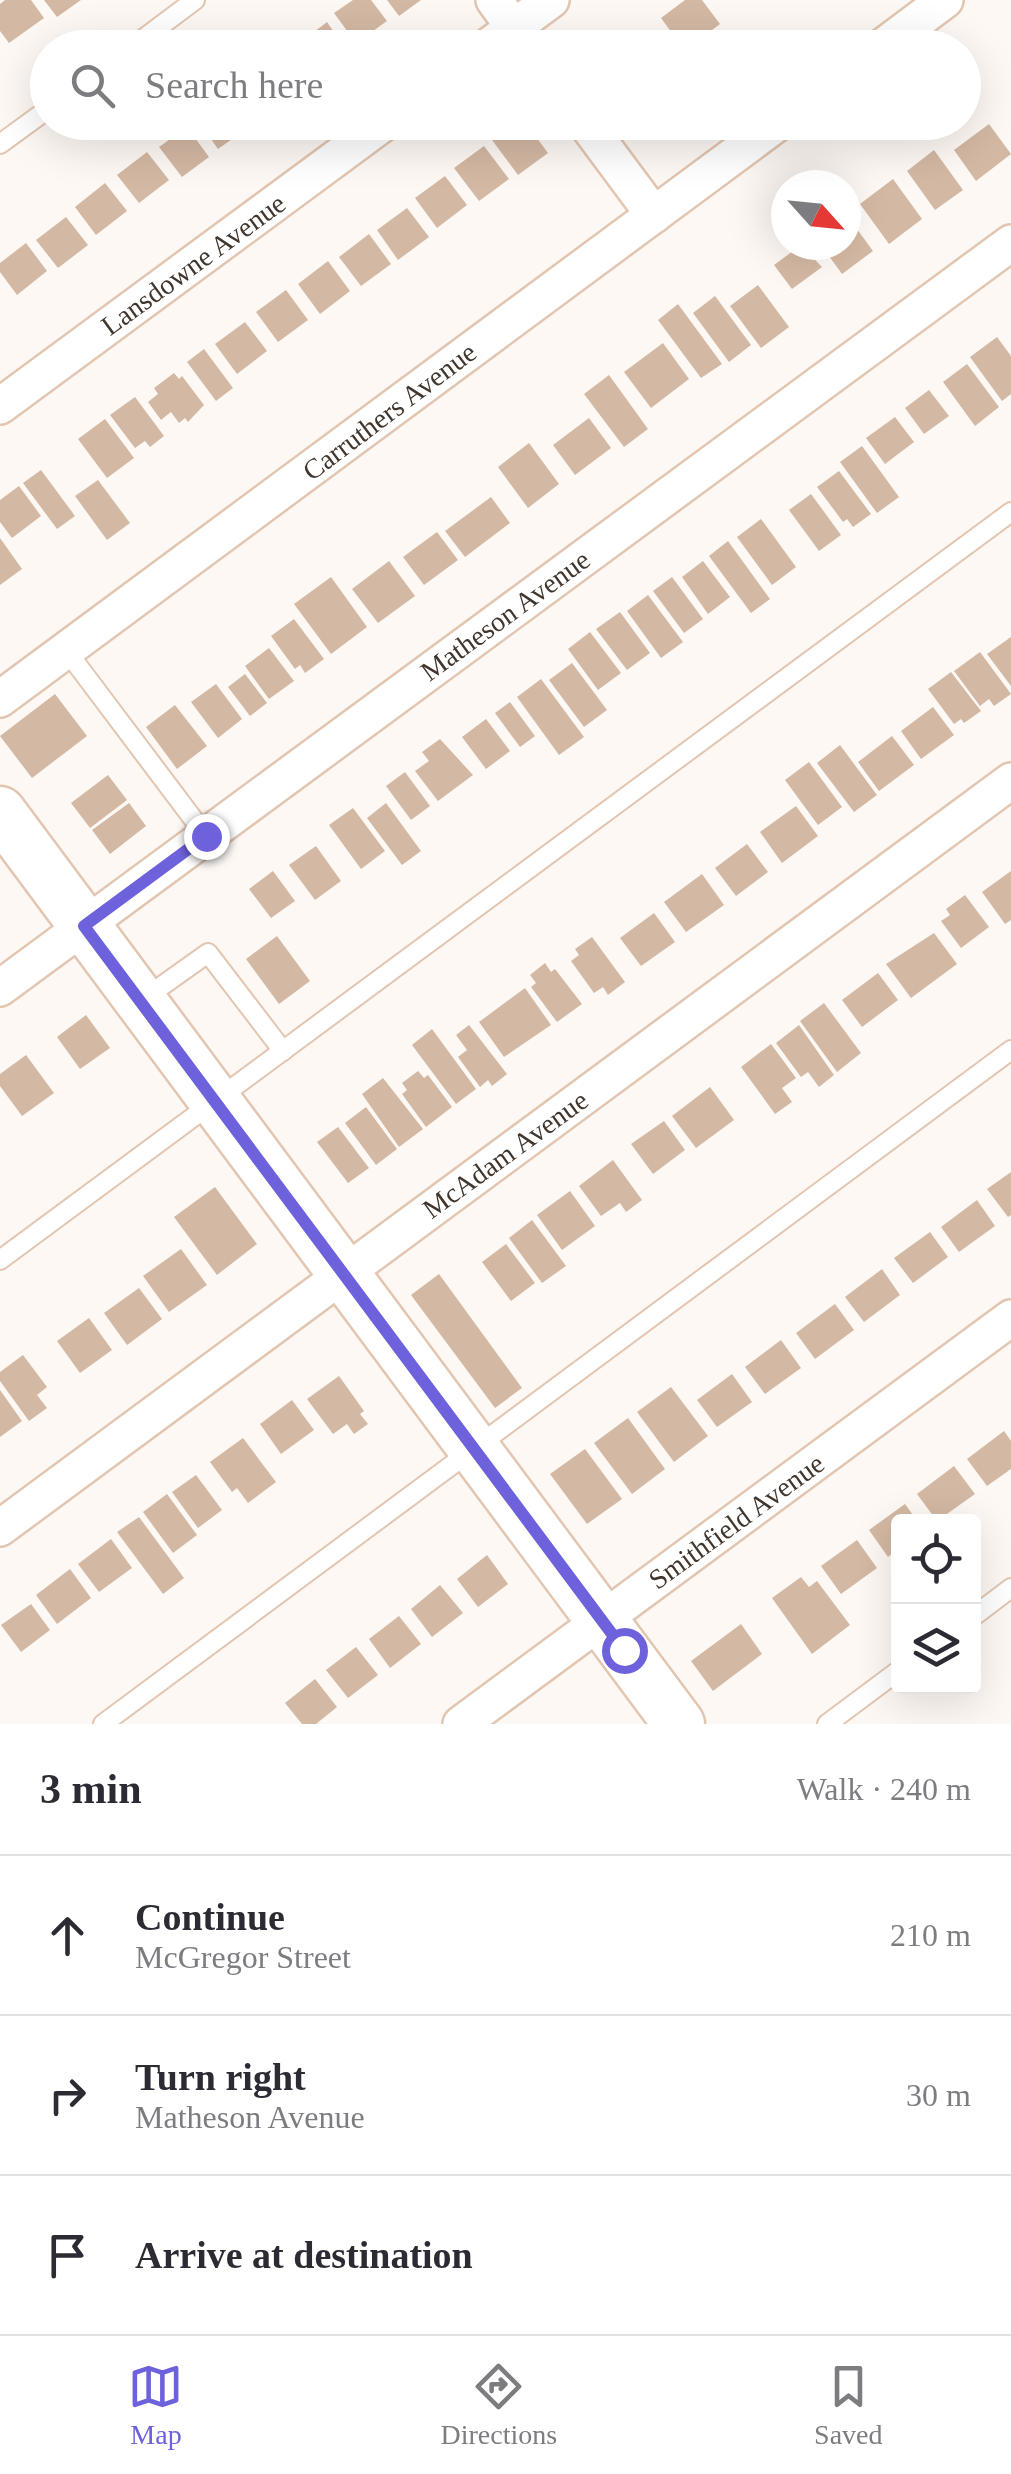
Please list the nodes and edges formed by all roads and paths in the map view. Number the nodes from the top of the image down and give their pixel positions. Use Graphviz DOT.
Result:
graph roads {
  1 [pos="195,0"];
  2 [pos="551,0"];
  3 [pos="945,0"];
  4 [pos="155,30"];
  5 [pos="507,30"];
  6 [pos="905,30"];
  7 [pos="30,122"];
  8 [pos="361,140"];
  9 [pos="599,140"];
  10 [pos="755,140"];
  11 [pos="0,144"];
  12 [pos="654,214"];
  13 [pos="1011,243"];
  14 [pos="0,406"];
  15 [pos="1011,512"];
  16 [pos="66,650"];
  17 [pos="0,699"];
  18 [pos="1011,780"];
  19 [pos="0,812"];
  20 [pos="206,836"];
  21 [pos="84,926"];
  22 [pos="0,988"];
  23 [pos="141,1001"];
  24 [pos="1011,1050"];
  25 [pos="283,1051"];
  26 [pos="216,1100"];
  27 [pos="0,1260"];
  28 [pos="344,1274"];
  29 [pos="1011,1318"];
  30 [pos="473,1446"];
  31 [pos="0,1528"];
  32 [pos="1011,1588"];
  33 [pos="981,1611"];
  34 [pos="602,1620"];
  35 [pos="891,1676"];
  36 [pos="103,1724"];
  37 [pos="461,1724"];
  38 [pos="678,1724"];
  39 [pos="828,1724"];
  1 -- 4 [label="lane"];
  2 -- 5 [label="street"];
  3 -- 6 [label="street"];
  7 -- 11 [label="lane"];
  8 -- 14 [label="street, Lansdowne Avenue"];
  9 -- 12 [label="street"];
  10 -- 12 [label="street, Carruthers Avenue"];
  12 -- 16 [label="street, Carruthers Avenue"];
  13 -- 20 [label="street, Matheson Avenue"];
  15 -- 25 [label="lane"];
  16 -- 17 [label="street, Carruthers Avenue"];
  16 -- 20 [label="lane"];
  18 -- 28 [label="street, McAdam Avenue"];
  19 -- 21 [label="main road"];
  20 -- 21 [label="street, Matheson Avenue"];
  21 -- 22 [label="street, Matheson Avenue"];
  21 -- 23 [label="main road"];
  23 -- 25 [label="lane"];
  23 -- 26 [label="main road"];
  24 -- 30 [label="lane"];
  25 -- 26 [label="lane"];
  26 -- 27 [label="lane"];
  26 -- 28 [label="main road"];
  28 -- 30 [label="main road"];
  28 -- 31 [label="street, McAdam Avenue"];
  29 -- 34 [label="street, Smithfield Avenue"];
  30 -- 34 [label="main road"];
  30 -- 36 [label="lane"];
  32 -- 33 [label="lane"];
  34 -- 37 [label="street, Smithfield Avenue"];
  34 -- 38 [label="main road"];
  35 -- 39 [label="lane"];
}
